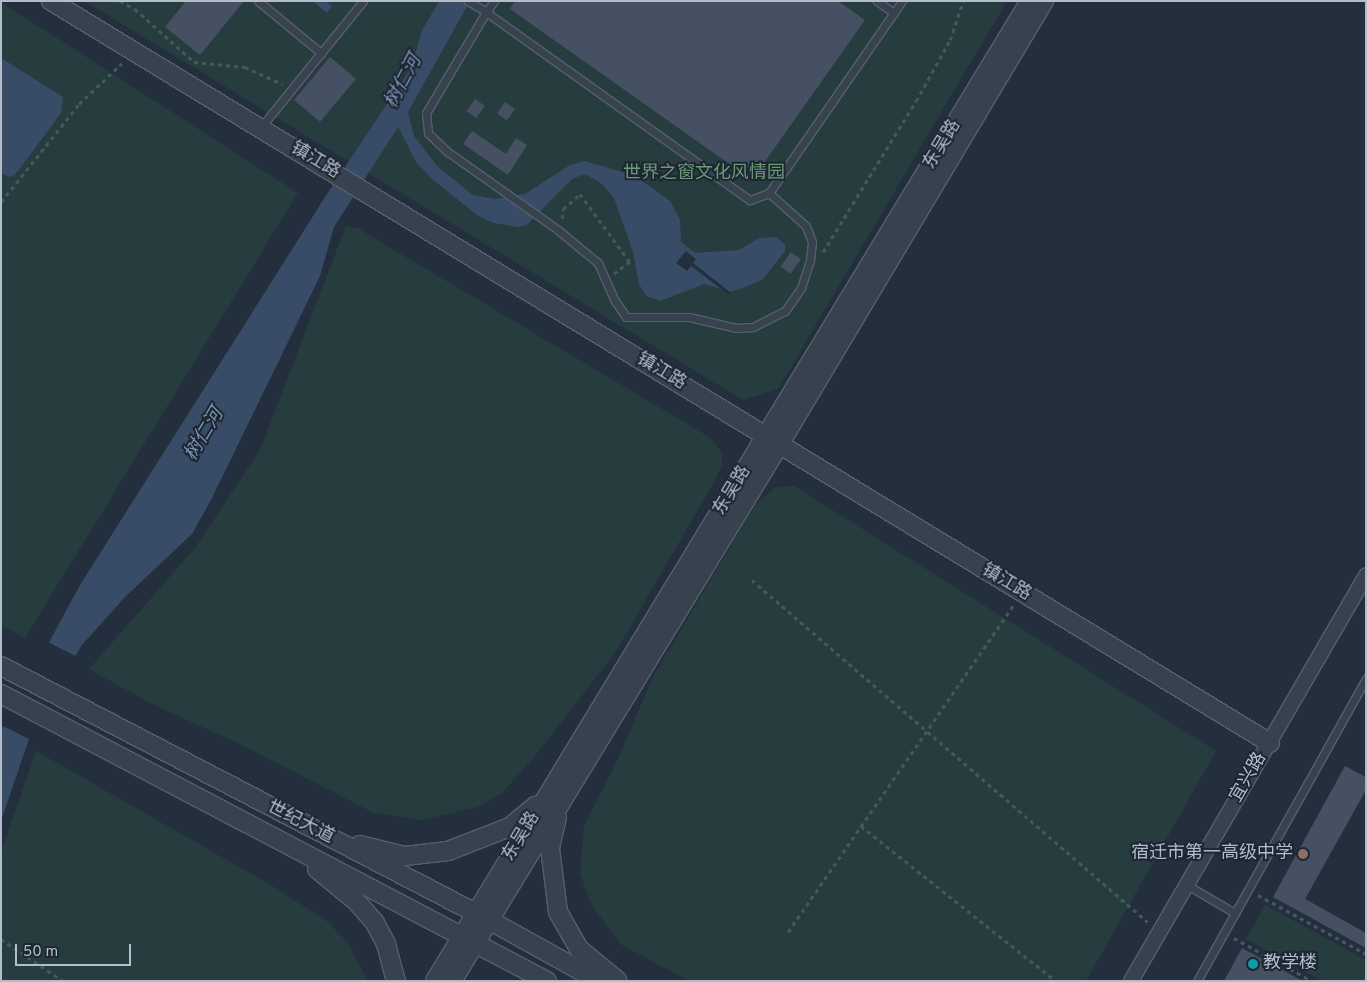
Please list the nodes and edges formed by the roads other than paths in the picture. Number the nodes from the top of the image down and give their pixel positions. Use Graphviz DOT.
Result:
graph roads {
  1 [pos="51,1"];
  2 [pos="258,1"];
  3 [pos="363,1"];
  4 [pos="468,1"];
  5 [pos="494,1"];
  6 [pos="877,1"];
  7 [pos="902,1"];
  8 [pos="1030,1"];
  9 [pos="1044,1"];
  10 [pos="486,12"];
  11 [pos="894,13"];
  12 [pos="321,53"];
  13 [pos="260,128"];
  14 [pos="769,193"];
  15 [pos="772,441"];
  16 [pos="1366,575"];
  17 [pos="4,668"];
  18 [pos="1366,678"];
  19 [pos="1,694"];
  20 [pos="1270,743"];
  21 [pos="187,792"];
  22 [pos="554,799"];
  23 [pos="321,834"];
  24 [pos="1187,885"];
  25 [pos="1235,913"];
  26 [pos="482,916"];
  27 [pos="470,938"];
  28 [pos="396,981"];
  29 [pos="436,981"];
  30 [pos="452,981"];
  31 [pos="547,981"];
  32 [pos="599,981"];
  33 [pos="618,981"];
  34 [pos="1131,981"];
  35 [pos="1197,981"];
  1 -- 13 [label="street, 镇江路"];
  2 -- 12 [label="lane"];
  3 -- 12 [label="lane"];
  4 -- 10 [label="lane"];
  5 -- 10 [label="lane"];
  6 -- 11 [label="lane"];
  7 -- 11 [label="lane"];
  8 -- 15 [label="street, 东吴路"];
  9 -- 15 [label="street, 东吴路"];
  10 -- 14 [label="lane"];
  10 -- 14 [label="lane"];
  11 -- 14 [label="lane"];
  12 -- 13 [label="lane"];
  13 -- 15 [label="street, 镇江路"];
  15 -- 20 [label="street, 镇江路"];
  15 -- 22 [label="street, 东吴路"];
  16 -- 20 [label="street, 宜兴路"];
  17 -- 23 [label="street, 世纪大道"];
  18 -- 25 [label="lane"];
  19 -- 21 [label="street, 世纪大道"];
  20 -- 24 [label="street, 宜兴路"];
  21 -- 27 [label="street, 世纪大道"];
  21 -- 28 [label="street"];
  22 -- 23 [label="street"];
  22 -- 26 [label="street, 东吴路"];
  22 -- 33 [label="street"];
  23 -- 26 [label="street, 世纪大道"];
  24 -- 25 [label="lane"];
  24 -- 34 [label="street, 宜兴路"];
  25 -- 35 [label="lane"];
  26 -- 27 [label="street, 东吴路"];
  26 -- 32 [label="street, 世纪大道"];
  27 -- 29 [label="street, 东吴路"];
  27 -- 30 [label="street, 东吴路"];
  27 -- 31 [label="street, 世纪大道"];
}
